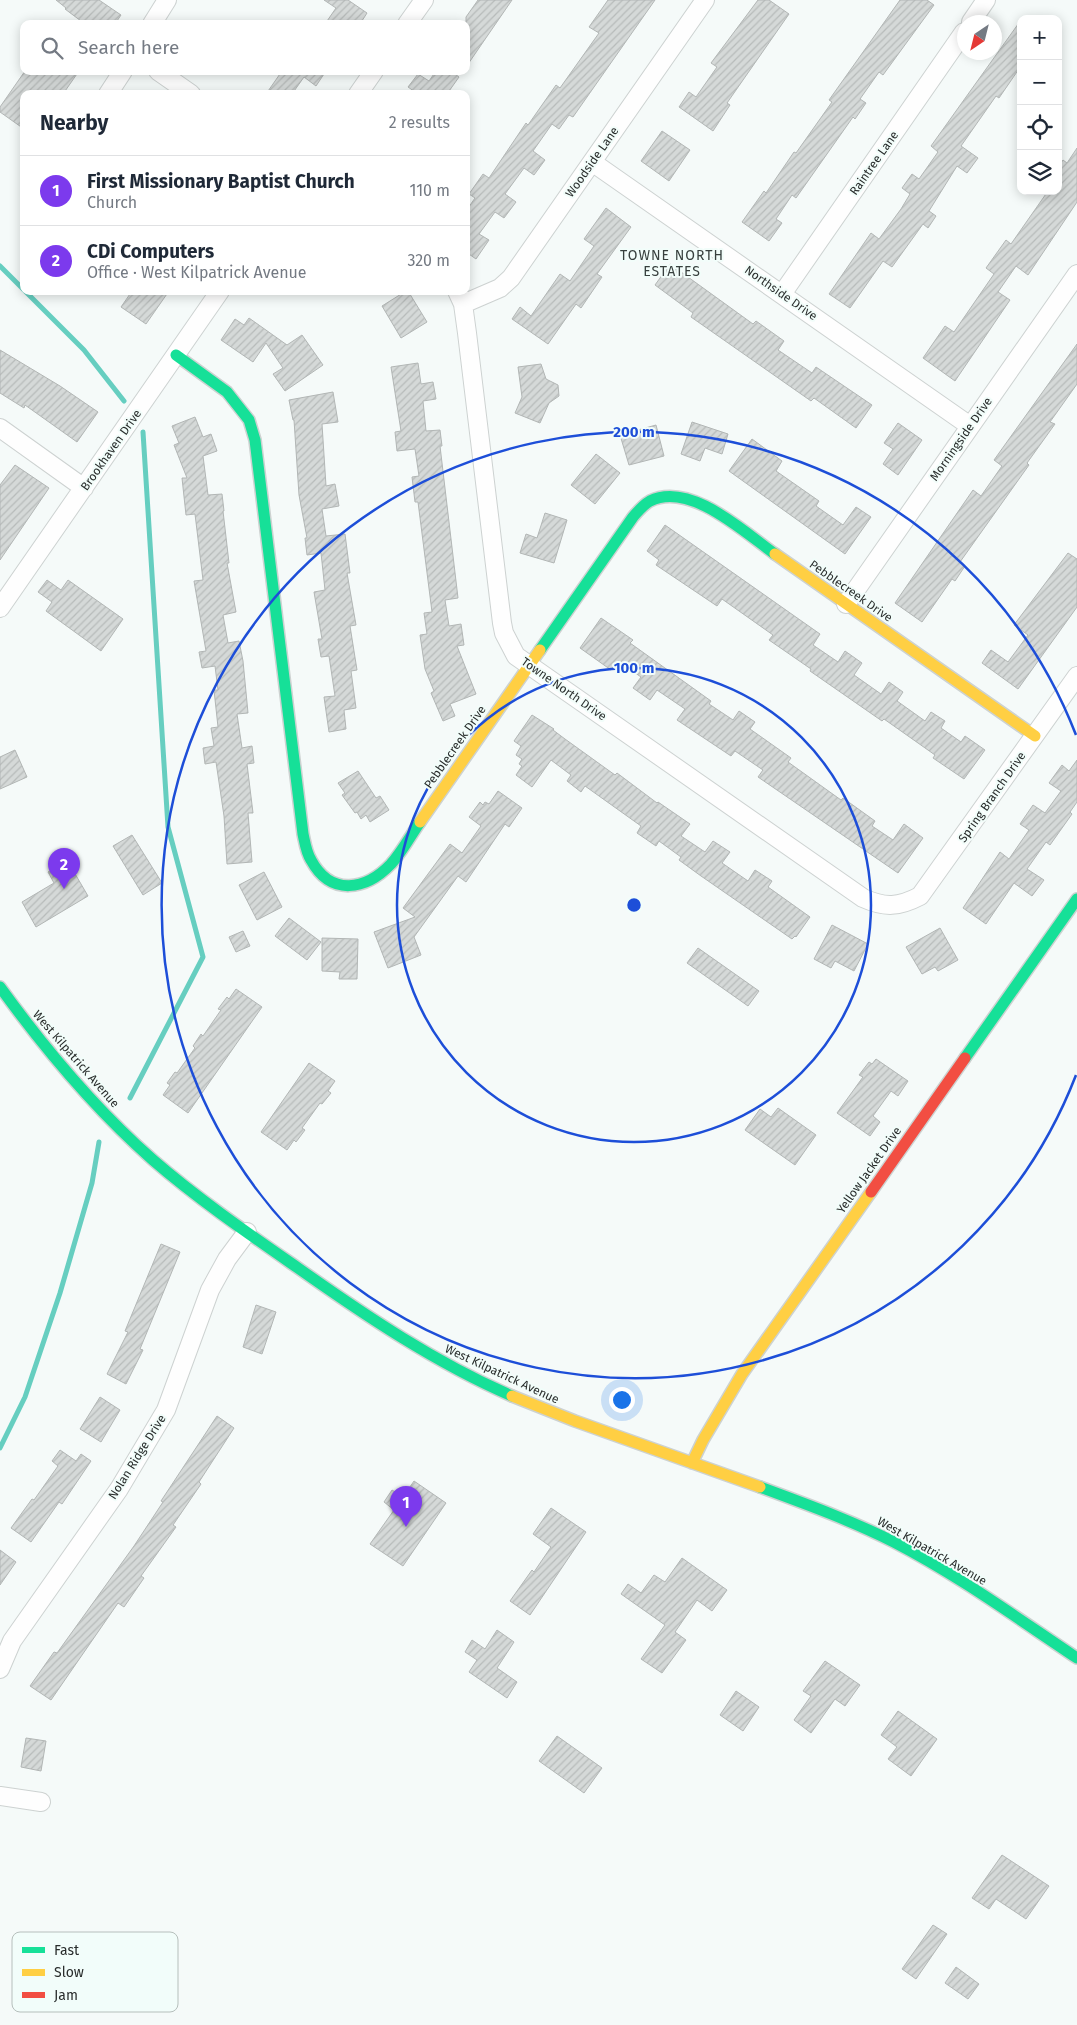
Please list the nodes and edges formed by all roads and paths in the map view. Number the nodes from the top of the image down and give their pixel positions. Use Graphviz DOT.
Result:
graph roads {
  1 [pos="167,0"];
  2 [pos="424,0"];
  3 [pos="705,0"];
  4 [pos="986,0"];
  5 [pos="976,15"];
  6 [pos="154,20"];
  7 [pos="410,20"];
  8 [pos="957,42"];
  9 [pos="120,75"];
  10 [pos="164,75"];
  11 [pos="371,75"];
  12 [pos="111,90"];
  13 [pos="185,90"];
  14 [pos="361,90"];
  15 [pos="592,162"];
  16 [pos="1077,274"];
  17 [pos="782,294"];
  18 [pos="217,295"];
  19 [pos="460,298"];
  20 [pos="176,355"];
  21 [pos="970,426"];
  22 [pos="1,430"];
  23 [pos="84,488"];
  24 [pos="846,604"];
  25 [pos="0,608"];
  26 [pos="529,665"];
  27 [pos="1077,676"];
  28 [pos="1035,736"];
  29 [pos="1077,899"];
  30 [pos="896,904"];
  31 [pos="0,987"];
  32 [pos="247,1232"];
  33 [pos="692,1462"];
  34 [pos="1077,1658"];
  35 [pos="0,1669"];
  36 [pos="0,1796"];
  37 [pos="42,1802"];
  1 -- 6 [label="street"];
  2 -- 7 [label="street"];
  3 -- 15 [label="street, Woodside Lane"];
  4 -- 5 [label="street"];
  8 -- 17 [label="street, Raintree Lane"];
  9 -- 12 [label="street"];
  10 -- 13 [label="street"];
  11 -- 14 [label="street"];
  15 -- 17 [label="street, Northside Drive"];
  15 -- 19 [label="street, Woodside Lane"];
  16 -- 21 [label="street, Morningside Drive"];
  17 -- 21 [label="street, Northside Drive"];
  18 -- 20 [label="street, Brookhaven Drive"];
  19 -- 26 [label="street, Towne North Drive"];
  20 -- 23 [label="street, Brookhaven Drive"];
  20 -- 26 [label="street, Pebblecreek Drive"];
  21 -- 24 [label="street, Morningside Drive"];
  22 -- 23 [label="street"];
  23 -- 25 [label="street, Brookhaven Drive"];
  24 -- 26 [label="street, Pebblecreek Drive"];
  24 -- 28 [label="street, Pebblecreek Drive"];
  26 -- 30 [label="street, Towne North Drive"];
  27 -- 28 [label="street, Spring Branch Drive"];
  28 -- 30 [label="street, Spring Branch Drive"];
  29 -- 33 [label="street, Yellow Jacket Drive"];
  31 -- 32 [label="street, West Kilpatrick Avenue"];
  32 -- 33 [label="street, West Kilpatrick Avenue"];
  32 -- 35 [label="street, Nolan Ridge Drive"];
  33 -- 34 [label="street, West Kilpatrick Avenue"];
  36 -- 37 [label="street"];
}
